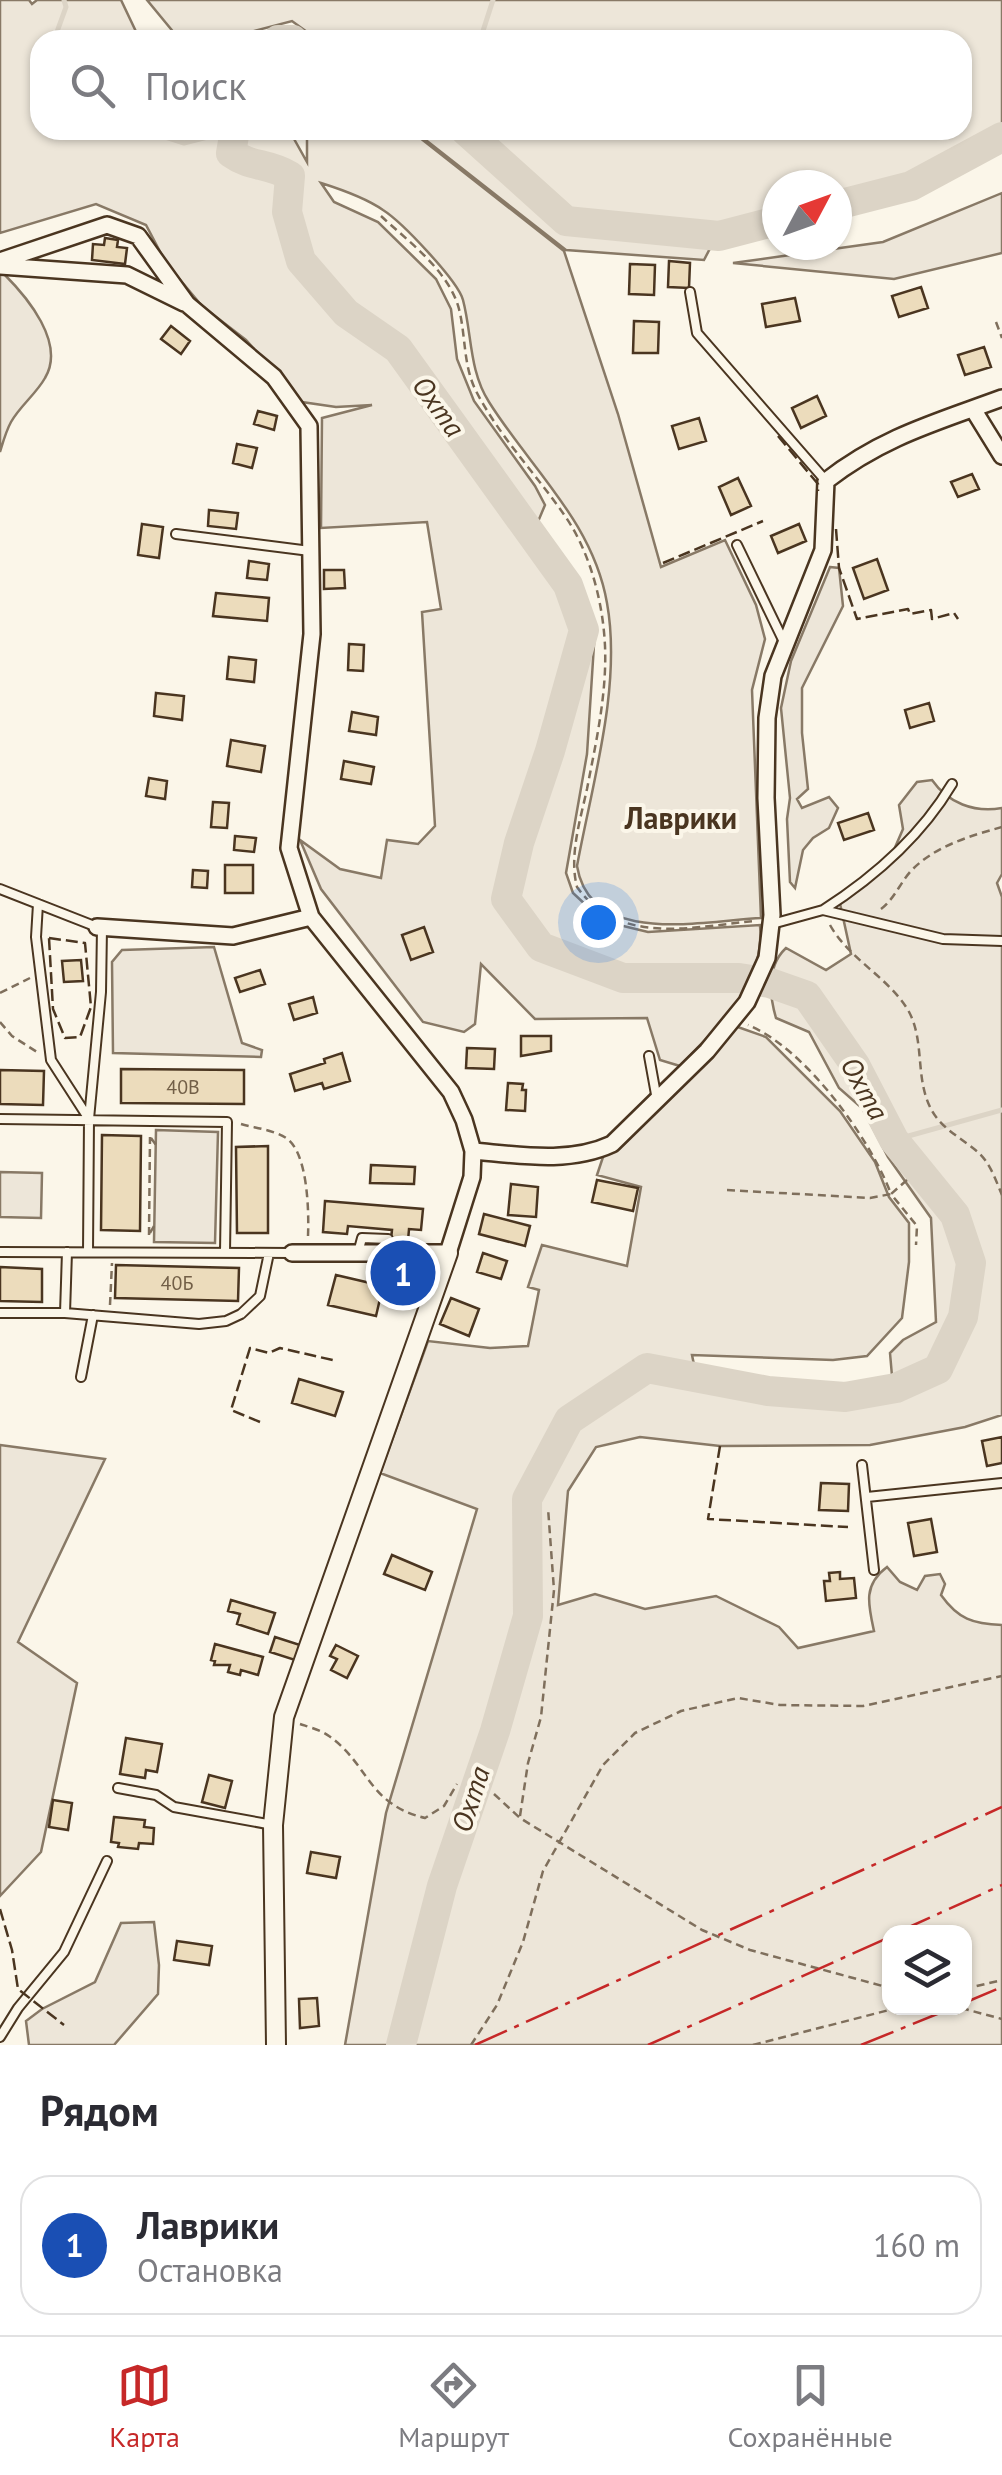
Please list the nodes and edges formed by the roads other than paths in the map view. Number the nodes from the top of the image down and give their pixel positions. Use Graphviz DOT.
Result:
graph roads {
  1 [pos="0,264"];
  2 [pos="690,292"];
  3 [pos="188,304"];
  4 [pos="1002,398"];
  5 [pos="972,409"];
  6 [pos="1002,456"];
  7 [pos="826,482"];
  8 [pos="176,534"];
  9 [pos="737,546"];
  10 [pos="310,551"];
  11 [pos="784,644"];
  12 [pos="952,784"];
  13 [pos="0,889"];
  14 [pos="38,904"];
  15 [pos="822,910"];
  16 [pos="311,918"];
  17 [pos="772,922"];
  18 [pos="99,928"];
  19 [pos="1002,941"];
  20 [pos="649,1056"];
  21 [pos="657,1100"];
  22 [pos="0,1118"];
  23 [pos="90,1120"];
  24 [pos="474,1150"];
  25 [pos="0,1252"];
  26 [pos="67,1252"];
  27 [pos="88,1252"];
  28 [pos="225,1252"];
  29 [pos="269,1252"];
  30 [pos="300,1253"];
  31 [pos="448,1253"];
  32 [pos="0,1312"];
  33 [pos="64,1313"];
  34 [pos="93,1316"];
  35 [pos="80,1377"];
  36 [pos="862,1465"];
  37 [pos="1002,1483"];
  38 [pos="867,1497"];
  39 [pos="874,1570"];
  40 [pos="118,1788"];
  41 [pos="273,1825"];
  42 [pos="107,1861"];
  43 [pos="0,2037"];
  44 [pos="276,2045"];
  1 -- 3 [label="street"];
  1 -- 3 [label="street"];
  2 -- 7 [label="lane"];
  3 -- 10 [label="street"];
  4 -- 5 [label="street"];
  5 -- 6 [label="street"];
  5 -- 7 [label="street"];
  7 -- 11 [label="street"];
  8 -- 10 [label="lane"];
  9 -- 11 [label="lane"];
  10 -- 16 [label="street"];
  11 -- 17 [label="street"];
  12 -- 15 [label="lane"];
  13 -- 14 [label="lane"];
  14 -- 18 [label="lane"];
  14 -- 23 [label="lane"];
  15 -- 17 [label="lane"];
  15 -- 19 [label="lane"];
  16 -- 18 [label="street"];
  16 -- 24 [label="street"];
  17 -- 21 [label="street"];
  18 -- 23 [label="lane"];
  20 -- 21 [label="lane"];
  21 -- 24 [label="street"];
  22 -- 23 [label="lane"];
  23 -- 27 [label="lane"];
  23 -- 28 [label="lane"];
  24 -- 31 [label="street"];
  25 -- 26 [label="lane"];
  26 -- 27 [label="lane"];
  26 -- 33 [label="lane"];
  27 -- 28 [label="lane"];
  28 -- 29 [label="lane"];
  29 -- 30 [label="lane"];
  29 -- 34 [label="lane"];
  30 -- 31 [label="street"];
  31 -- 41 [label="street"];
  32 -- 33 [label="lane"];
  33 -- 34 [label="lane"];
  34 -- 35 [label="lane"];
  36 -- 38 [label="lane"];
  37 -- 38 [label="lane"];
  38 -- 39 [label="lane"];
  40 -- 41 [label="lane"];
  41 -- 44 [label="street"];
  42 -- 43 [label="lane"];
}
